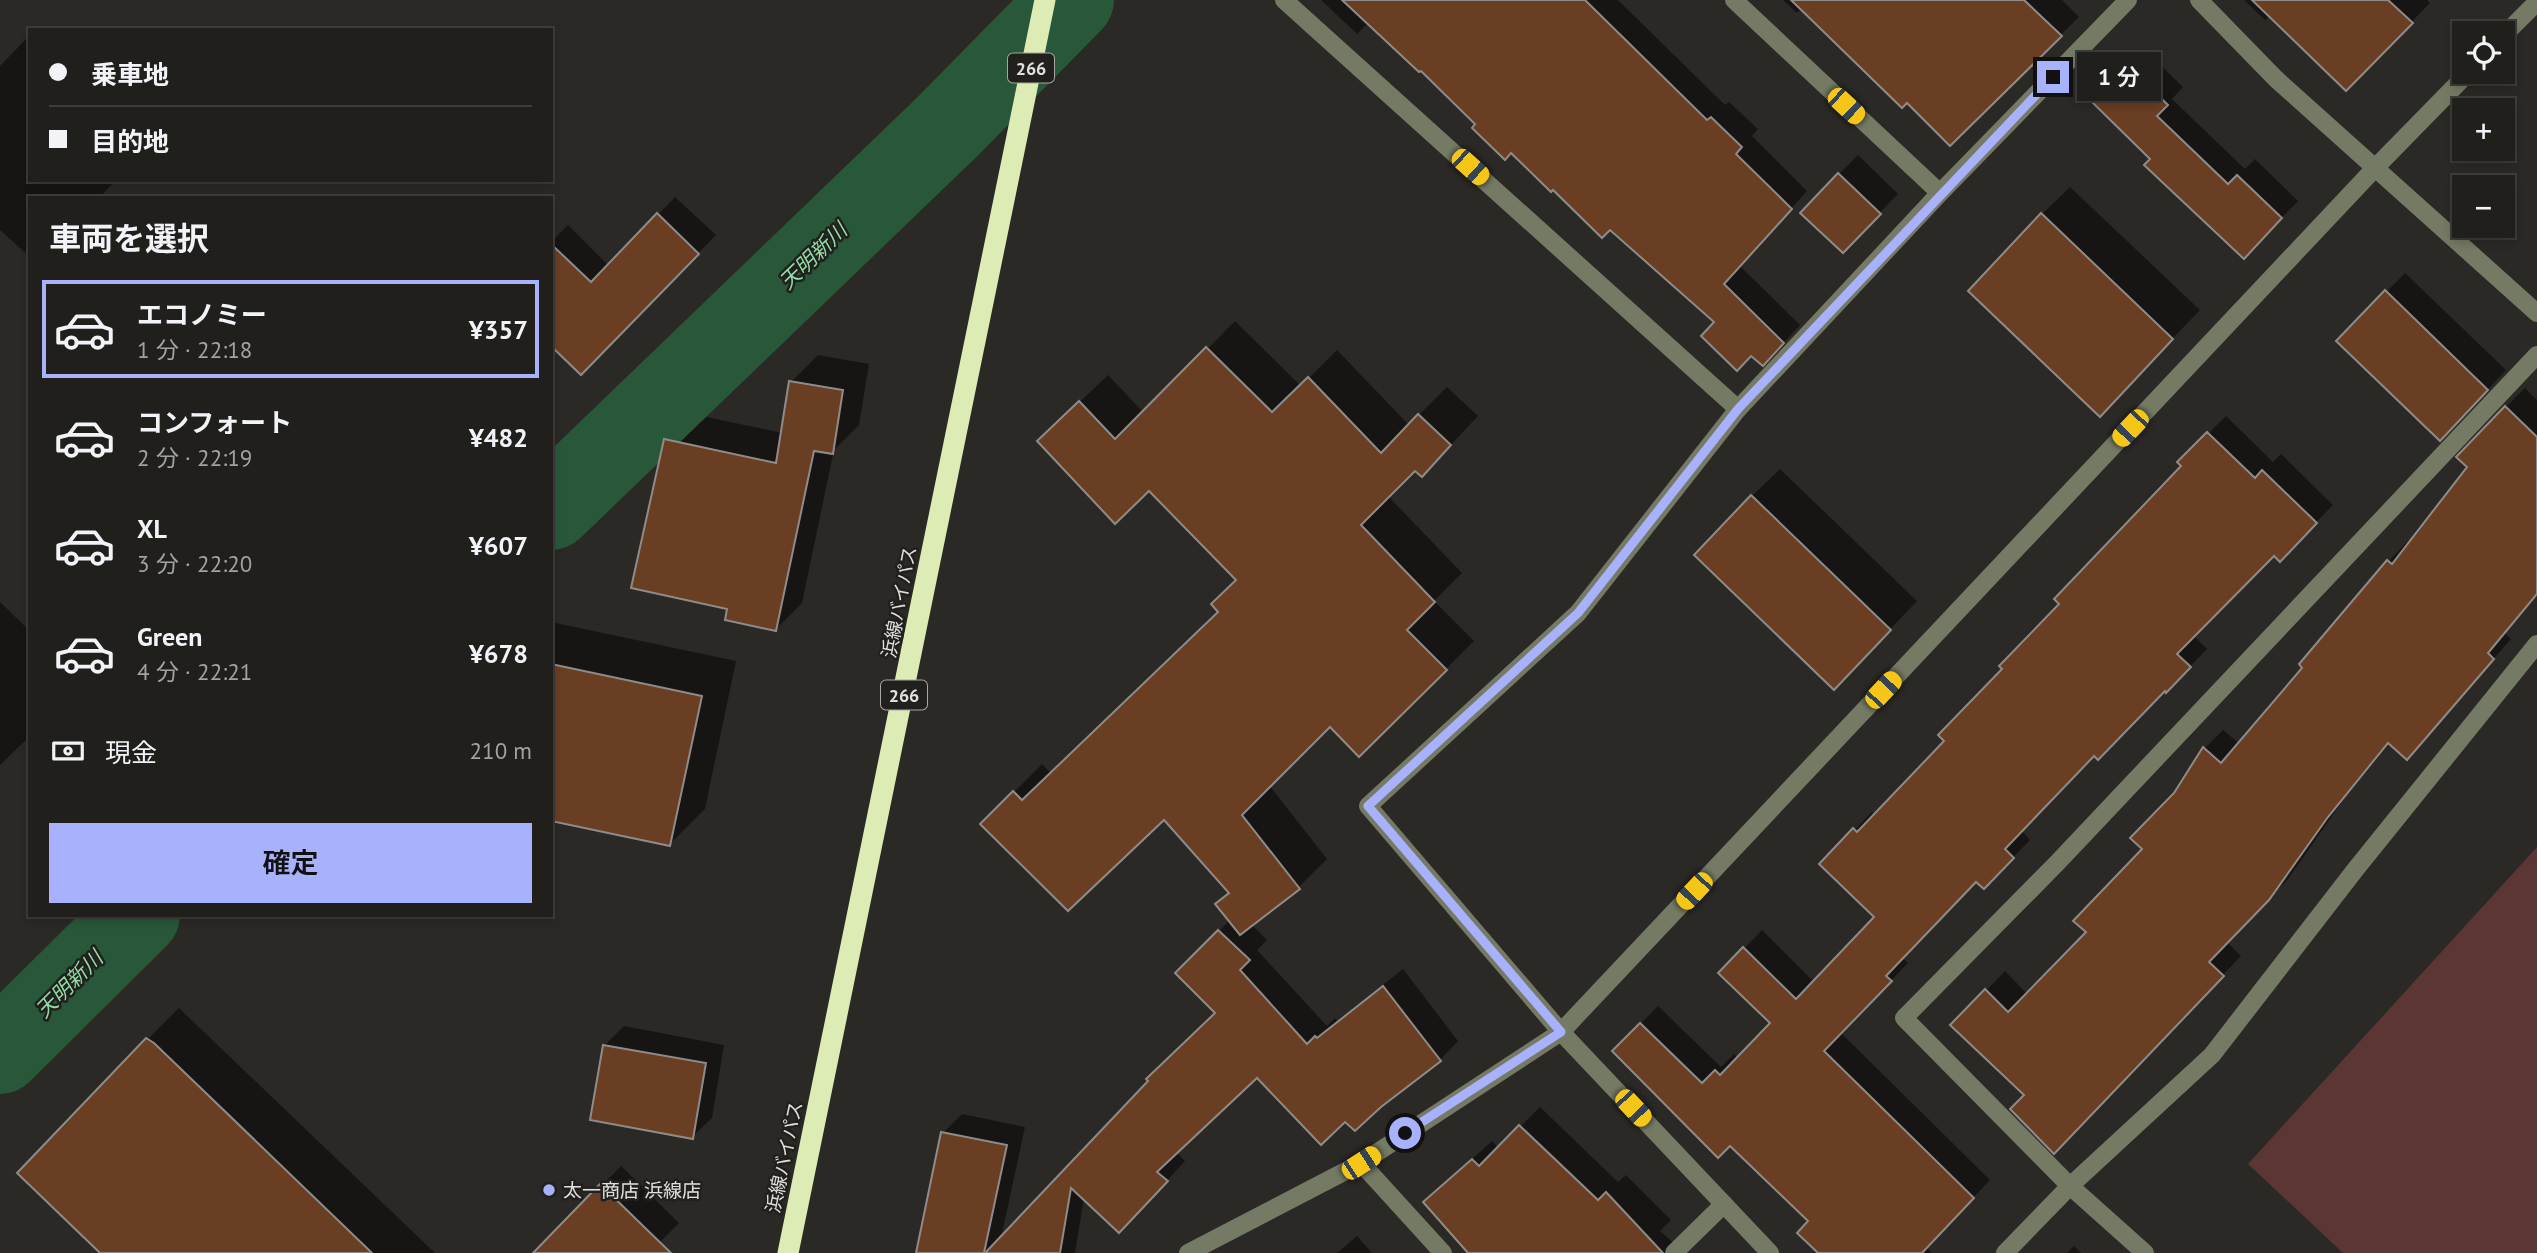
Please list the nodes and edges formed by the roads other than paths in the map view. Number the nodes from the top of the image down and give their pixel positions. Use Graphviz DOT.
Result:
graph roads {
  1 [pos="1045,0"];
  2 [pos="1284,0"];
  3 [pos="1734,0"];
  4 [pos="2127,0"];
  5 [pos="2199,0"];
  6 [pos="2537,2"];
  7 [pos="2515,24"];
  8 [pos="2457,84"];
  9 [pos="2376,167"];
  10 [pos="1940,193"];
  11 [pos="2537,313"];
  12 [pos="2537,355"];
  13 [pos="1738,409"];
  14 [pos="2537,644"];
  15 [pos="1561,1032"];
  16 [pos="1361,1163"];
  17 [pos="2070,1186"];
  18 [pos="1724,1204"];
  19 [pos="788,1253"];
  20 [pos="1188,1253"];
  21 [pos="1443,1253"];
  22 [pos="1674,1253"];
  23 [pos="1770,1253"];
  24 [pos="2005,1253"];
  25 [pos="2145,1253"];
  1 -- 19 [label="highway, 浜線バイパス / 266"];
  2 -- 13 [label="street"];
  3 -- 10 [label="street"];
  4 -- 10 [label="street"];
  5 -- 9 [label="street"];
  6 -- 7 [label="street"];
  8 -- 9 [label="street"];
  9 -- 11 [label="street"];
  9 -- 15 [label="street"];
  10 -- 13 [label="street"];
  12 -- 17 [label="street"];
  13 -- 15 [label="street"];
  14 -- 17 [label="street"];
  15 -- 16 [label="street"];
  15 -- 18 [label="street"];
  16 -- 20 [label="street"];
  16 -- 21 [label="street"];
  17 -- 24 [label="street"];
  17 -- 25 [label="street"];
  18 -- 22 [label="street"];
  18 -- 23 [label="street"];
}
